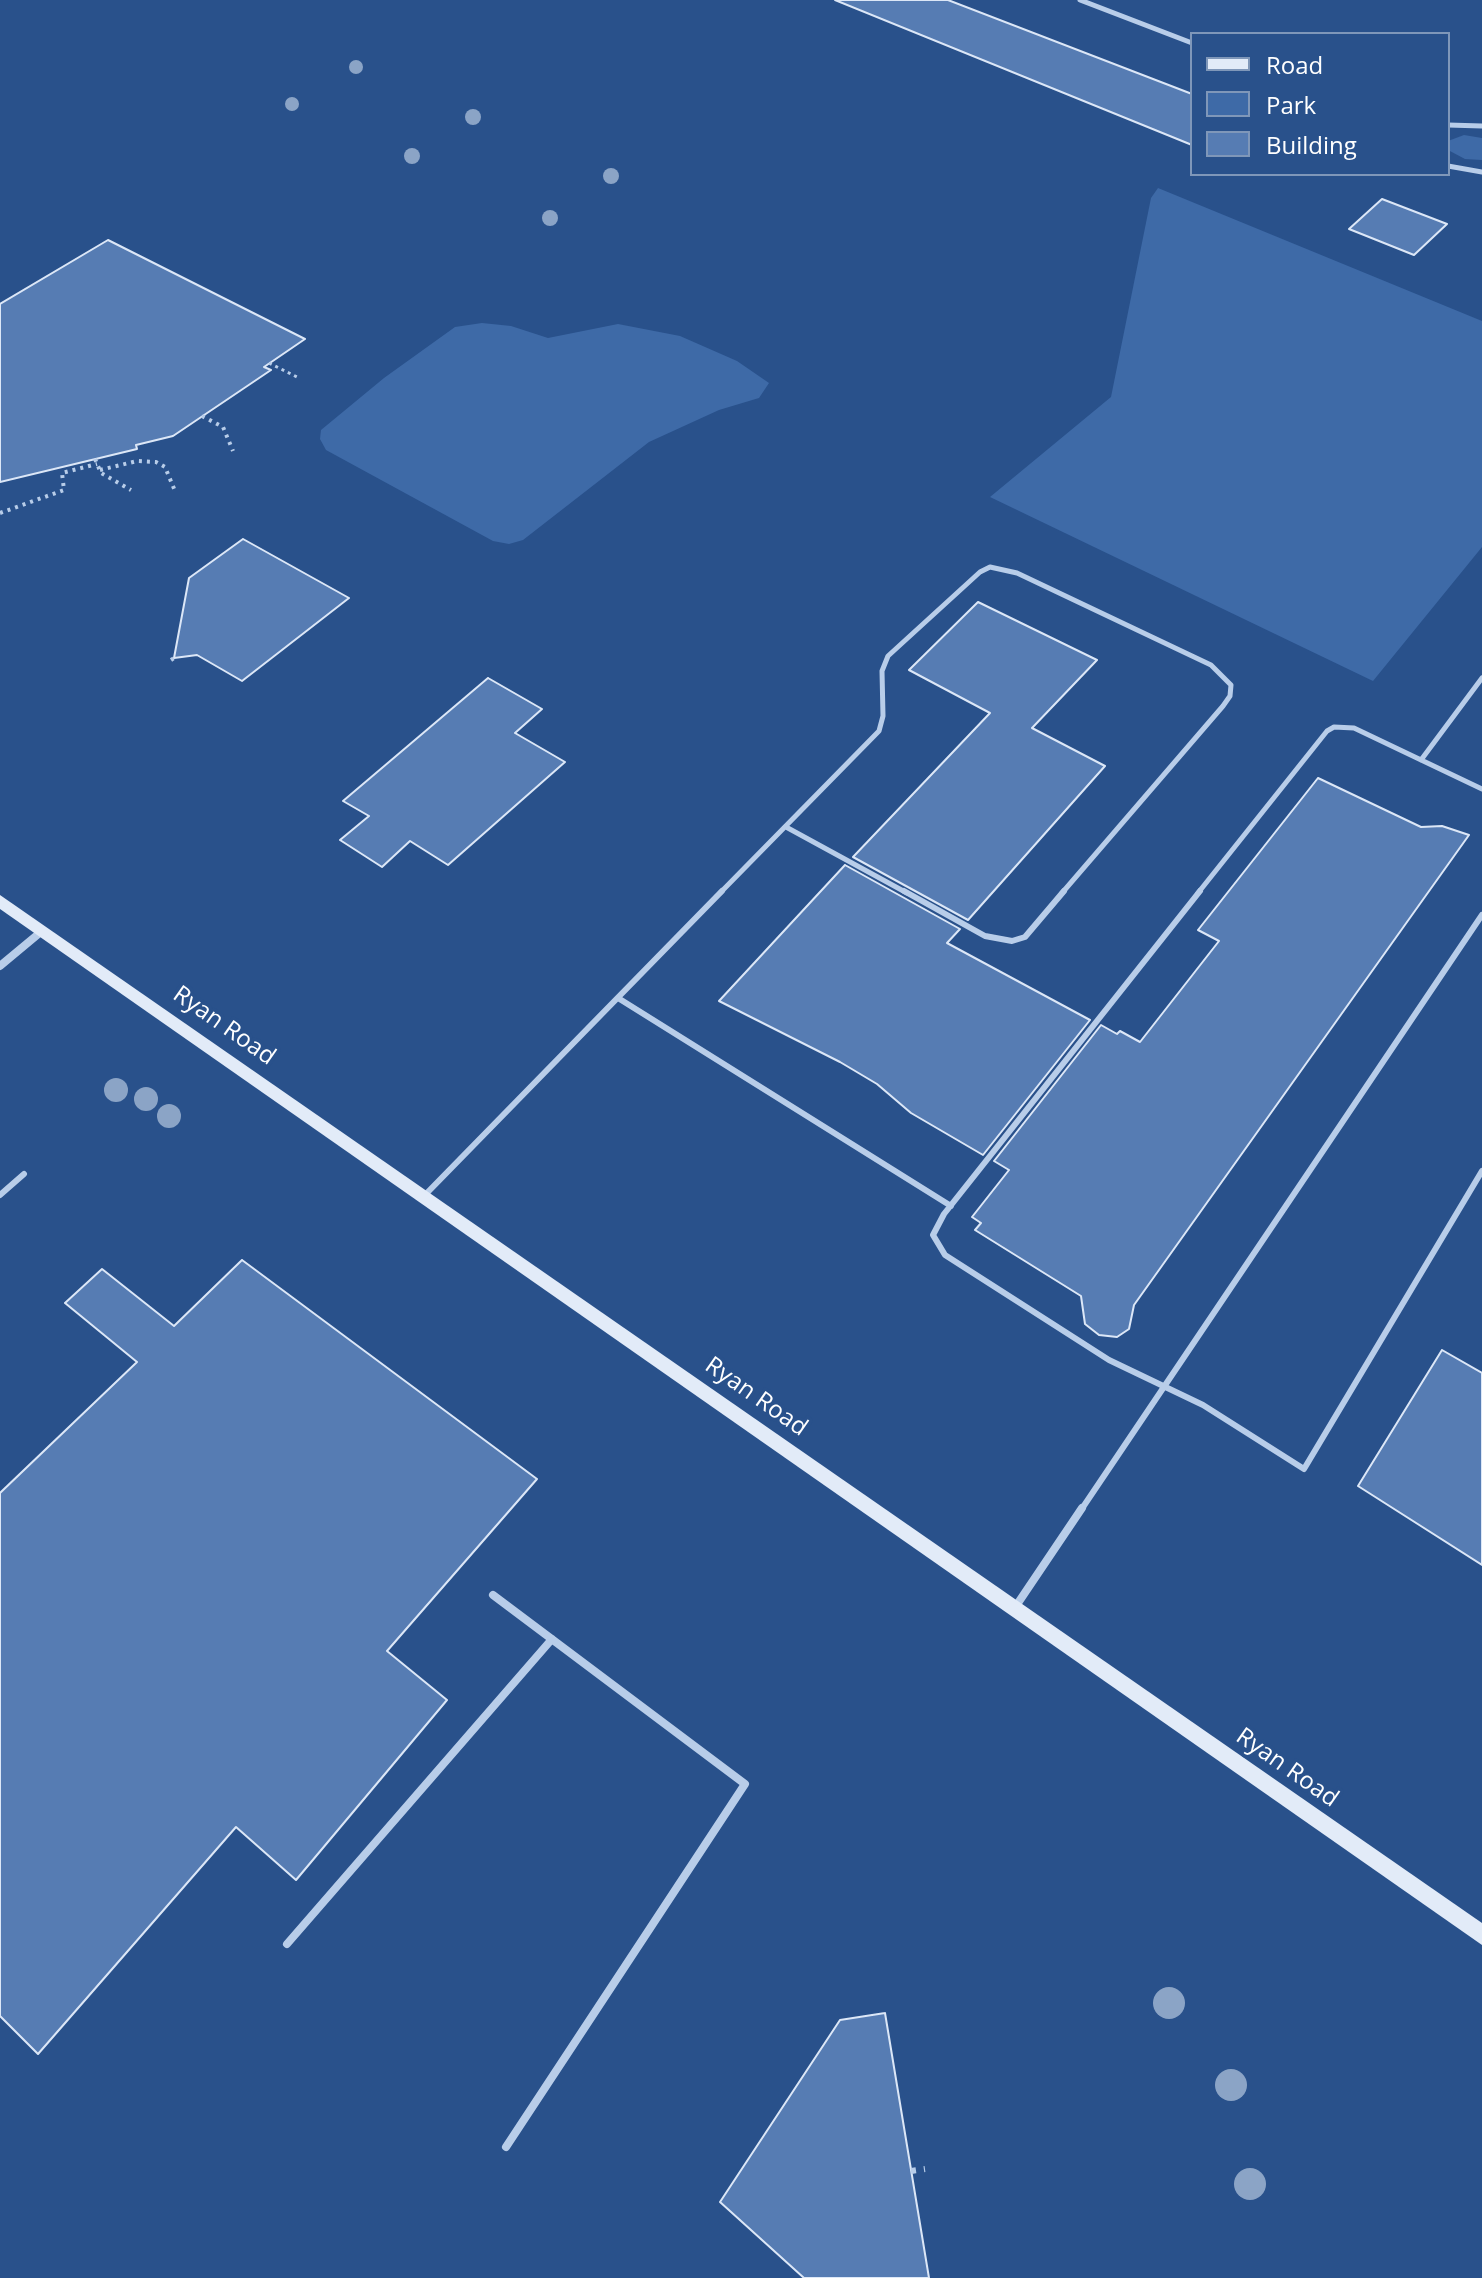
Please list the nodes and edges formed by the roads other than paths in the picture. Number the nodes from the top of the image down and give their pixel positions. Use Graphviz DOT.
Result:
graph roads {
  1 [pos="1080,0"];
  2 [pos="1190,42"];
  3 [pos="1450,124"];
  4 [pos="1482,126"];
  5 [pos="1450,166"];
  6 [pos="1482,172"];
  7 [pos="1482,678"];
  8 [pos="1421,760"];
  9 [pos="1482,789"];
  10 [pos="786,827"];
  11 [pos="0,901"];
  12 [pos="1482,915"];
  13 [pos="42,931"];
  14 [pos="0,966"];
  15 [pos="618,998"];
  16 [pos="1482,1171"];
  17 [pos="24,1174"];
  18 [pos="0,1195"];
  19 [pos="423,1197"];
  20 [pos="951,1206"];
  21 [pos="1164,1386"];
  22 [pos="493,1595"];
  23 [pos="1014,1609"];
  24 [pos="552,1639"];
  25 [pos="1482,1935"];
  26 [pos="287,1944"];
  27 [pos="506,2147"];
  1 -- 2 [label="street"];
  3 -- 4 [label="street"];
  5 -- 6 [label="street"];
  7 -- 8 [label="lane"];
  8 -- 9 [label="lane"];
  8 -- 20 [label="lane"];
  10 -- 10 [label="lane"];
  10 -- 15 [label="lane"];
  11 -- 13 [label="main road, Ryan Road"];
  12 -- 21 [label="lane"];
  13 -- 14 [label="street"];
  13 -- 19 [label="main road, Ryan Road"];
  15 -- 19 [label="lane"];
  15 -- 20 [label="lane"];
  16 -- 21 [label="lane"];
  17 -- 18 [label="lane"];
  19 -- 23 [label="main road, Ryan Road"];
  20 -- 21 [label="lane"];
  21 -- 23 [label="lane"];
  22 -- 24 [label="lane"];
  23 -- 25 [label="main road, Ryan Road"];
  24 -- 26 [label="lane"];
  24 -- 27 [label="lane"];
}
